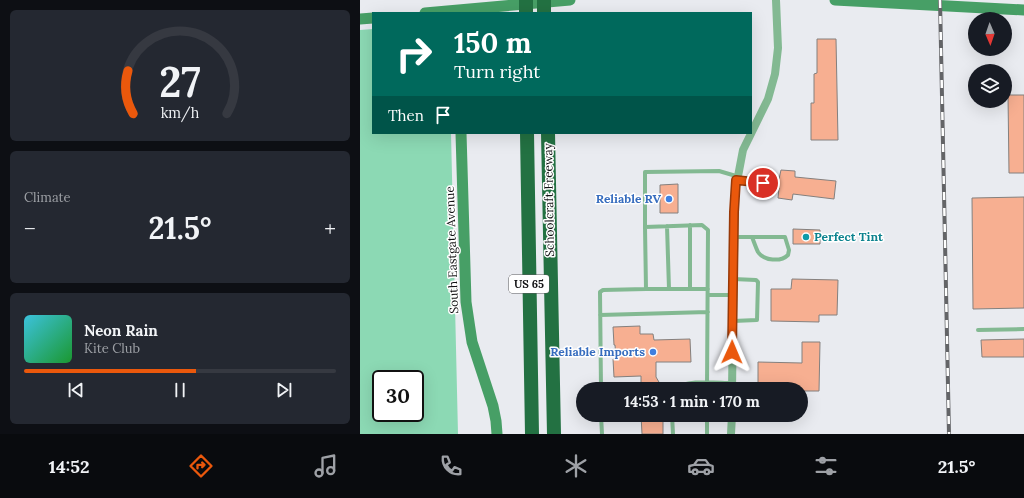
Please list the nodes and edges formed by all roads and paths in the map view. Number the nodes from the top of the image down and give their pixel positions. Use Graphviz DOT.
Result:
graph roads {
  1 [pos="526,0"];
  2 [pos="544,0"];
  3 [pos="570,0"];
  4 [pos="776,0"];
  5 [pos="835,0"];
  6 [pos="457,8"];
  7 [pos="1024,10"];
  8 [pos="431,12"];
  9 [pos="526,12"];
  10 [pos="544,12"];
  11 [pos="372,18"];
  12 [pos="360,19"];
  13 [pos="752,132"];
  14 [pos="461,134"];
  15 [pos="528,134"];
  16 [pos="548,134"];
  17 [pos="751,134"];
  18 [pos="736,178"];
  19 [pos="763,183"];
  20 [pos="690,225"];
  21 [pos="667,226"];
  22 [pos="645,227"];
  23 [pos="733,237"];
  24 [pos="752,237"];
  25 [pos="733,279"];
  26 [pos="646,289"];
  27 [pos="669,289"];
  28 [pos="708,289"];
  29 [pos="690,290"];
  30 [pos="708,295"];
  31 [pos="733,295"];
  32 [pos="708,312"];
  33 [pos="600,315"];
  34 [pos="733,321"];
  35 [pos="1024,329"];
  36 [pos="978,330"];
  37 [pos="601,382"];
  38 [pos="707,382"];
  39 [pos="732,382"];
  40 [pos="601,422"];
  41 [pos="672,422"];
  42 [pos="707,422"];
  43 [pos="732,422"];
  44 [pos="497,434"];
  45 [pos="532,434"];
  46 [pos="554,434"];
  47 [pos="602,434"];
  48 [pos="673,434"];
  49 [pos="707,434"];
  50 [pos="731,434"];
  1 -- 9 [label="highway"];
  2 -- 10 [label="highway"];
  3 -- 6 [label="street"];
  4 -- 13 [label="street"];
  5 -- 7 [label="street"];
  6 -- 8 [label="street"];
  11 -- 12 [label="street"];
  14 -- 44 [label="street, South Eastgate Avenue"];
  15 -- 45 [label="highway, Schoolcraft Freeway / US 65"];
  16 -- 46 [label="highway, Schoolcraft Freeway / US 65"];
  17 -- 18 [label="street"];
  18 -- 19 [label="lane"];
  18 -- 22 [label="lane"];
  18 -- 23 [label="street"];
  20 -- 21 [label="lane"];
  20 -- 28 [label="lane"];
  20 -- 29 [label="lane"];
  21 -- 22 [label="lane"];
  21 -- 27 [label="lane"];
  22 -- 26 [label="lane"];
  23 -- 24 [label="lane"];
  23 -- 25 [label="street"];
  24 -- 24 [label="lane"];
  25 -- 31 [label="street"];
  25 -- 34 [label="lane"];
  26 -- 27 [label="lane"];
  26 -- 33 [label="lane"];
  27 -- 29 [label="lane"];
  28 -- 29 [label="lane"];
  28 -- 30 [label="lane"];
  30 -- 31 [label="lane"];
  30 -- 32 [label="lane"];
  31 -- 34 [label="street"];
  32 -- 33 [label="lane"];
  32 -- 38 [label="lane"];
  33 -- 37 [label="lane"];
  34 -- 39 [label="street"];
  35 -- 36 [label="lane"];
  40 -- 47 [label="lane"];
  41 -- 48 [label="lane"];
  42 -- 49 [label="lane"];
  43 -- 50 [label="street"];
}
